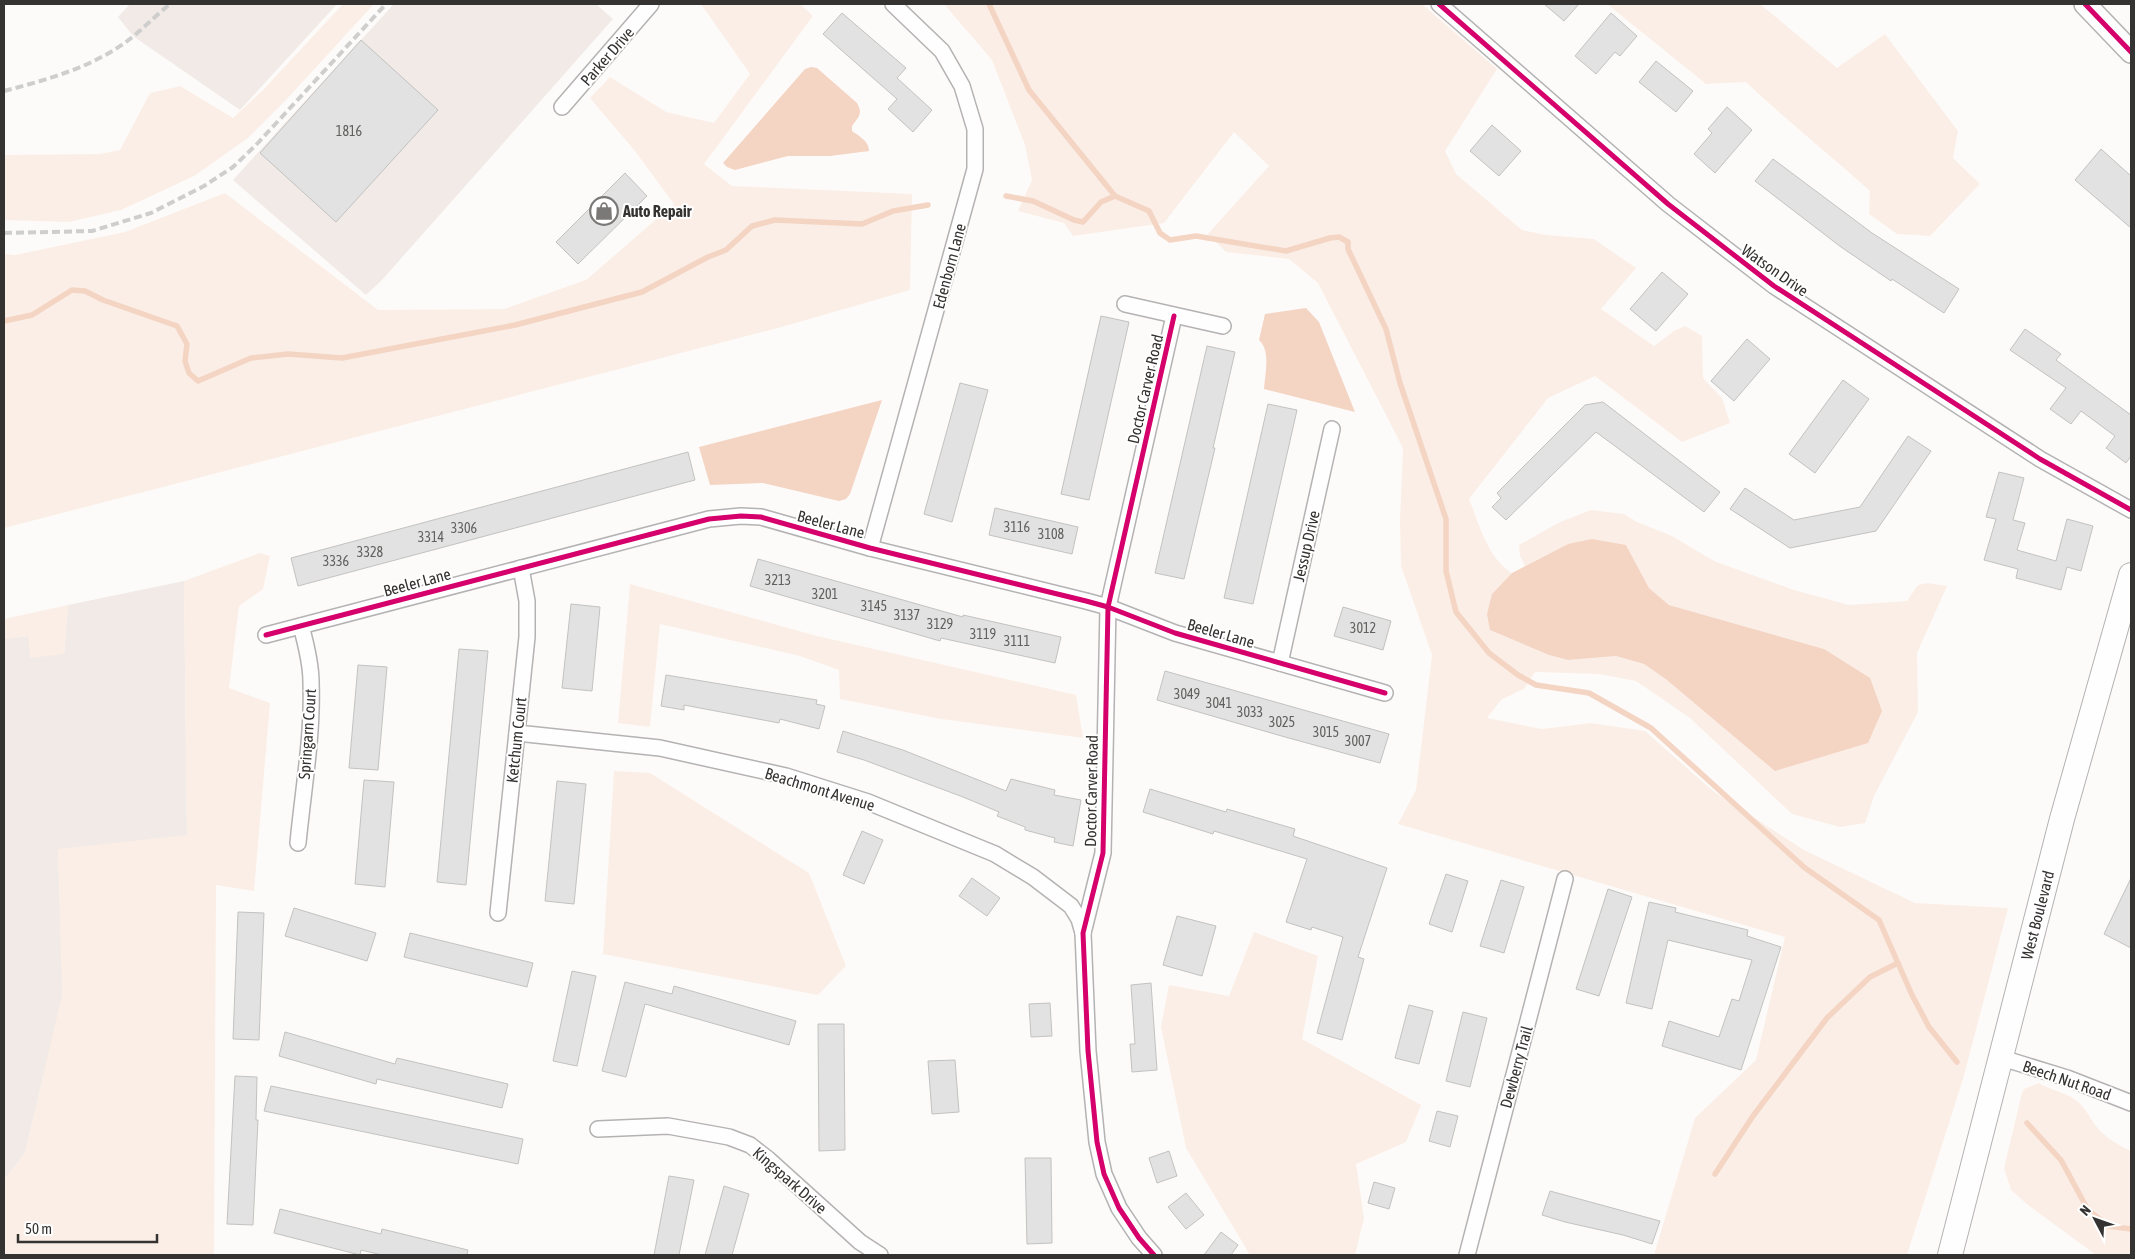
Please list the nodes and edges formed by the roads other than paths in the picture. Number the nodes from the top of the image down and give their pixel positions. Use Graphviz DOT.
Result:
graph roads {
  1 [pos="651,4"];
  2 [pos="893,4"];
  3 [pos="1439,4"];
  4 [pos="2085,4"];
  5 [pos="2131,52"];
  6 [pos="562,107"];
  7 [pos="1125,304"];
  8 [pos="1174,316"];
  9 [pos="1222,326"];
  10 [pos="1332,429"];
  11 [pos="2131,510"];
  12 [pos="870,548"];
  13 [pos="521,568"];
  14 [pos="2131,575"];
  15 [pos="1108,607"];
  16 [pos="301,626"];
  17 [pos="266,635"];
  18 [pos="1280,663"];
  19 [pos="1385,693"];
  20 [pos="517,733"];
  21 [pos="298,843"];
  22 [pos="1565,879"];
  23 [pos="498,913"];
  24 [pos="1083,933"];
  25 [pos="2002,1058"];
  26 [pos="2131,1103"];
  27 [pos="598,1129"];
  28 [pos="1151,1254"];
  29 [pos="880,1255"];
  30 [pos="1467,1255"];
  31 [pos="1950,1255"];
  1 -- 6 [label="street, Parker Drive"];
  2 -- 12 [label="street, Edenborn Lane"];
  3 -- 11 [label="street, Watson Drive"];
  4 -- 5 [label="main road"];
  7 -- 8 [label="street"];
  8 -- 9 [label="street"];
  8 -- 15 [label="street, Doctor Carver Road"];
  10 -- 18 [label="street, Jessup Drive"];
  12 -- 13 [label="street, Beeler Lane"];
  12 -- 15 [label="street, Beeler Lane"];
  13 -- 16 [label="street, Beeler Lane"];
  13 -- 20 [label="street, Ketchum Court"];
  14 -- 25 [label="main road, West Boulevard"];
  15 -- 18 [label="street, Beeler Lane"];
  15 -- 24 [label="street, Doctor Carver Road"];
  16 -- 17 [label="street, Beeler Lane"];
  16 -- 21 [label="street, Springarn Court"];
  18 -- 19 [label="street, Beeler Lane"];
  20 -- 23 [label="street, Ketchum Court"];
  20 -- 24 [label="street, Beachmont Avenue"];
  22 -- 30 [label="street, Dewberry Trail"];
  24 -- 28 [label="street, Doctor Carver Road"];
  25 -- 26 [label="street, Beech Nut Road"];
  25 -- 31 [label="main road, West Boulevard"];
  27 -- 29 [label="street, Kingspark Drive"];
}
